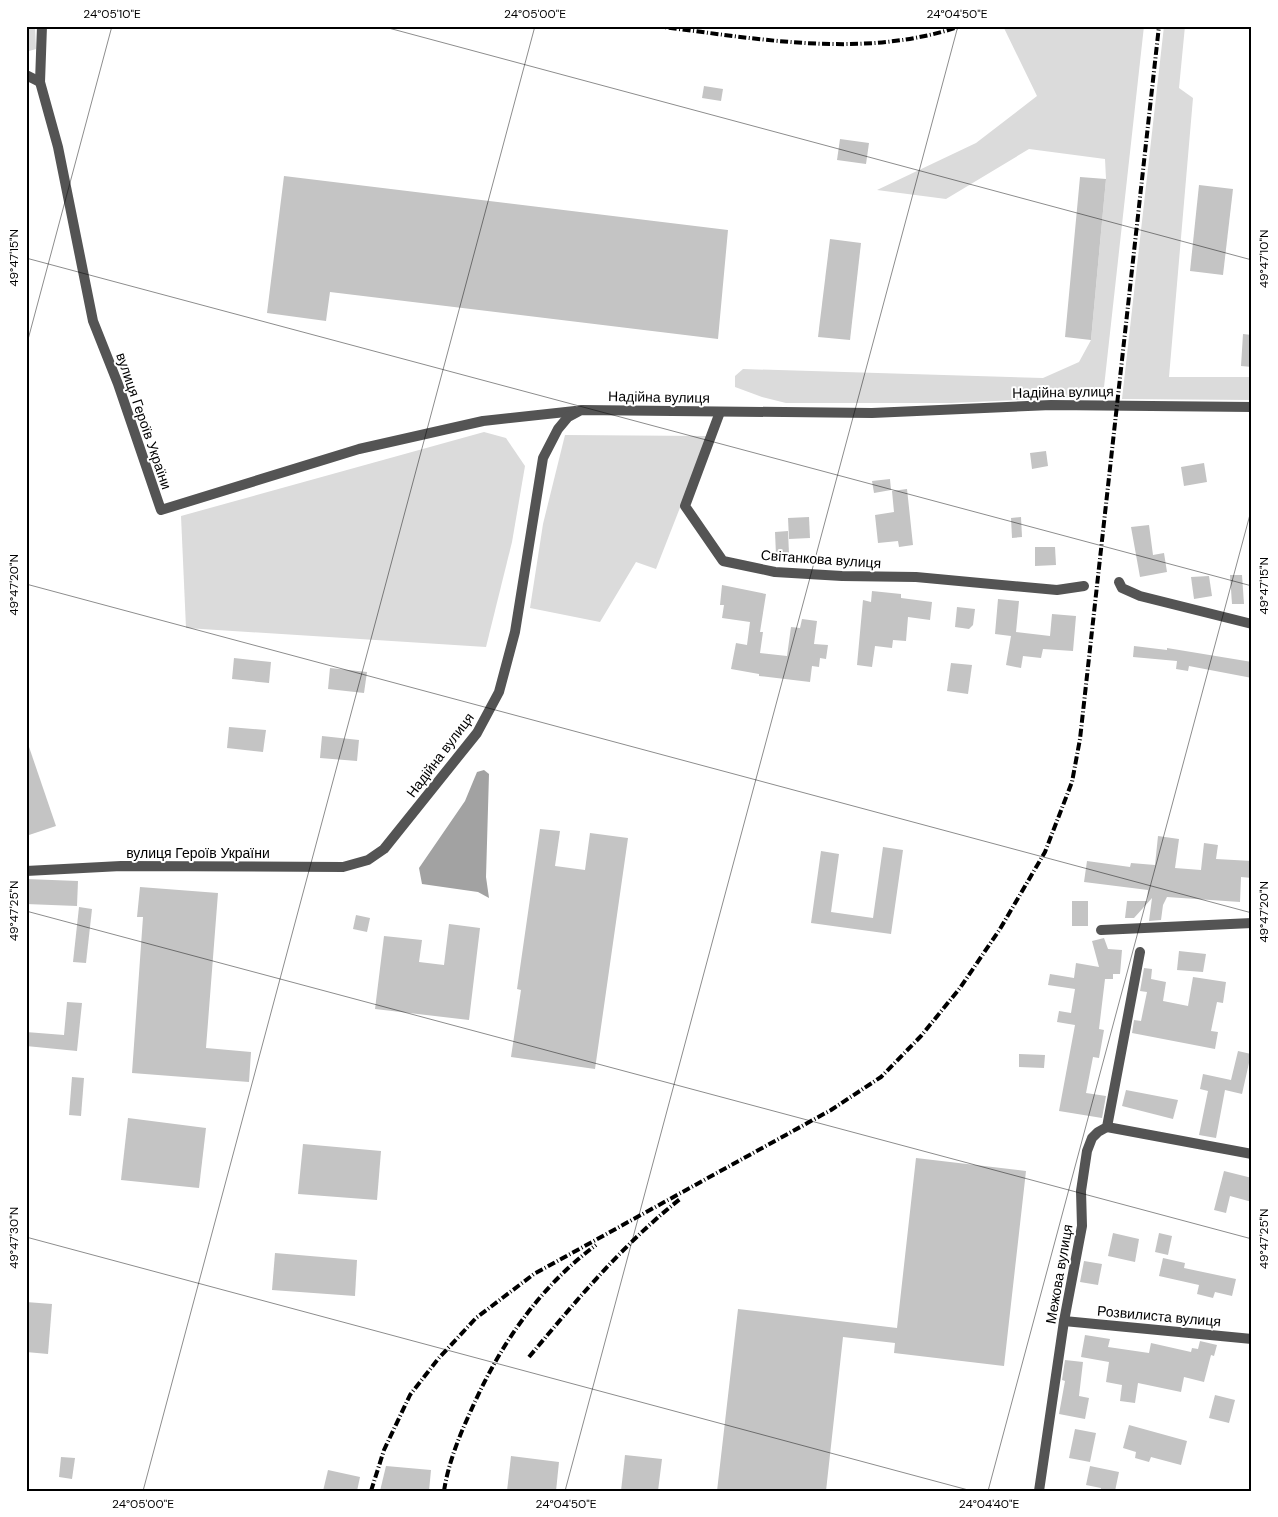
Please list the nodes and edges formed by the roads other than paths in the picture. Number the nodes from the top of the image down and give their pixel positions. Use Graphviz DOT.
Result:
graph roads {
  1 [pos="42,26"];
  2 [pos="26,75"];
  3 [pos="40,82"];
  4 [pos="1252,408"];
  5 [pos="581,410"];
  6 [pos="720,412"];
  7 [pos="1119,582"];
  8 [pos="1084,586"];
  9 [pos="1252,624"];
  10 [pos="368,860"];
  11 [pos="26,871"];
  12 [pos="1252,923"];
  13 [pos="1101,930"];
  14 [pos="1140,952"];
  15 [pos="1107,1127"];
  16 [pos="1252,1154"];
  17 [pos="1064,1321"];
  18 [pos="1252,1339"];
  19 [pos="1039,1491"];
  1 -- 3 [label="street"];
  2 -- 3 [label="street"];
  3 -- 5 [label="street, вулиця Героїв України"];
  4 -- 6 [label="street, Надійна вулиця"];
  5 -- 6 [label="street, Надійна вулиця"];
  5 -- 10 [label="street, Надійна вулиця"];
  6 -- 8 [label="street, Світанкова вулиця"];
  7 -- 9 [label="street"];
  10 -- 11 [label="street, вулиця Героїв України"];
  12 -- 13 [label="street"];
  14 -- 15 [label="street"];
  15 -- 16 [label="street"];
  15 -- 17 [label="street, Межова вулиця"];
  17 -- 18 [label="street, Розвилиста вулиця"];
  17 -- 19 [label="street, Межова вулиця"];
}
